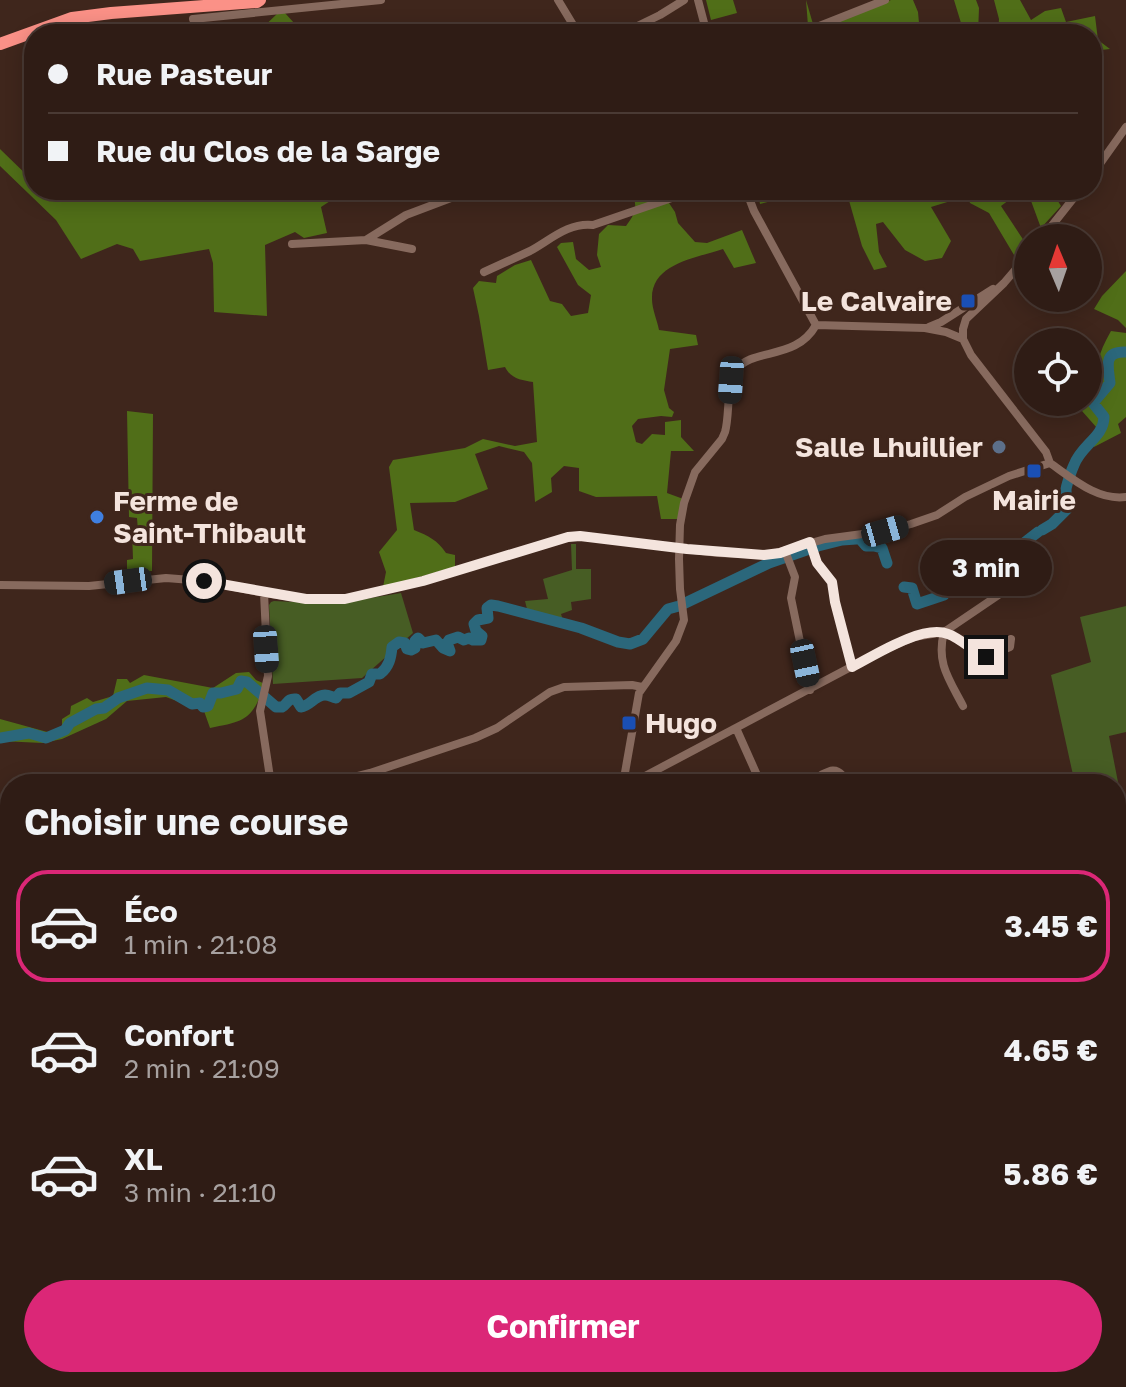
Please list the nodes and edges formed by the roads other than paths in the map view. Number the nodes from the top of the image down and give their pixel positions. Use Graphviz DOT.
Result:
graph roads {
  1 [pos="260,0"];
  2 [pos="381,0"];
  3 [pos="558,0"];
  4 [pos="684,0"];
  5 [pos="698,0"];
  6 [pos="885,0"];
  7 [pos="193,19"];
  8 [pos="55,24"];
  9 [pos="573,24"];
  10 [pos="642,24"];
  11 [pos="704,24"];
  12 [pos="824,24"];
  13 [pos="24,35"];
  14 [pos="0,44"];
  15 [pos="1126,127"];
  16 [pos="1102,161"];
  17 [pos="446,200"];
  18 [pos="666,200"];
  19 [pos="750,200"];
  20 [pos="1072,200"];
  21 [pos="1053,224"];
  22 [pos="366,240"];
  23 [pos="292,244"];
  24 [pos="412,249"];
  25 [pos="1014,270"];
  26 [pos="484,272"];
  27 [pos="999,287"];
  28 [pos="816,325"];
  29 [pos="925,328"];
  30 [pos="963,339"];
  31 [pos="1050,463"];
  32 [pos="1126,497"];
  33 [pos="812,546"];
  34 [pos="679,549"];
  35 [pos="786,555"];
  36 [pos="1014,579"];
  37 [pos="0,585"];
  38 [pos="264,593"];
  39 [pos="944,632"];
  40 [pos="1011,639"];
  41 [pos="852,667"];
  42 [pos="642,687"];
  43 [pos="810,690"];
  44 [pos="963,706"];
  45 [pos="736,728"];
  46 [pos="269,774"];
  47 [pos="366,774"];
  48 [pos="625,774"];
  49 [pos="649,774"];
  50 [pos="757,774"];
  1 -- 8 [label="highway"];
  2 -- 7 [label="street"];
  3 -- 9 [label="street"];
  4 -- 10 [label="street"];
  5 -- 11 [label="street"];
  6 -- 12 [label="street"];
  13 -- 14 [label="highway"];
  15 -- 16 [label="street"];
  17 -- 22 [label="street"];
  18 -- 26 [label="street"];
  19 -- 28 [label="street"];
  20 -- 21 [label="street"];
  22 -- 23 [label="street"];
  22 -- 24 [label="street"];
  25 -- 27 [label="street"];
  27 -- 29 [label="street"];
  27 -- 30 [label="street"];
  28 -- 29 [label="street"];
  28 -- 34 [label="street"];
  29 -- 30 [label="street"];
  30 -- 31 [label="street"];
  31 -- 32 [label="street"];
  31 -- 33 [label="street"];
  33 -- 35 [label="street"];
  33 -- 41 [label="street"];
  34 -- 35 [label="street"];
  34 -- 38 [label="street"];
  34 -- 42 [label="street"];
  35 -- 43 [label="street"];
  36 -- 39 [label="street"];
  37 -- 38 [label="street"];
  38 -- 46 [label="street"];
  39 -- 40 [label="street"];
  39 -- 41 [label="street"];
  39 -- 44 [label="street"];
  41 -- 43 [label="street"];
  42 -- 47 [label="street"];
  42 -- 48 [label="street"];
  43 -- 45 [label="street"];
  45 -- 49 [label="street"];
  45 -- 50 [label="street"];
}
